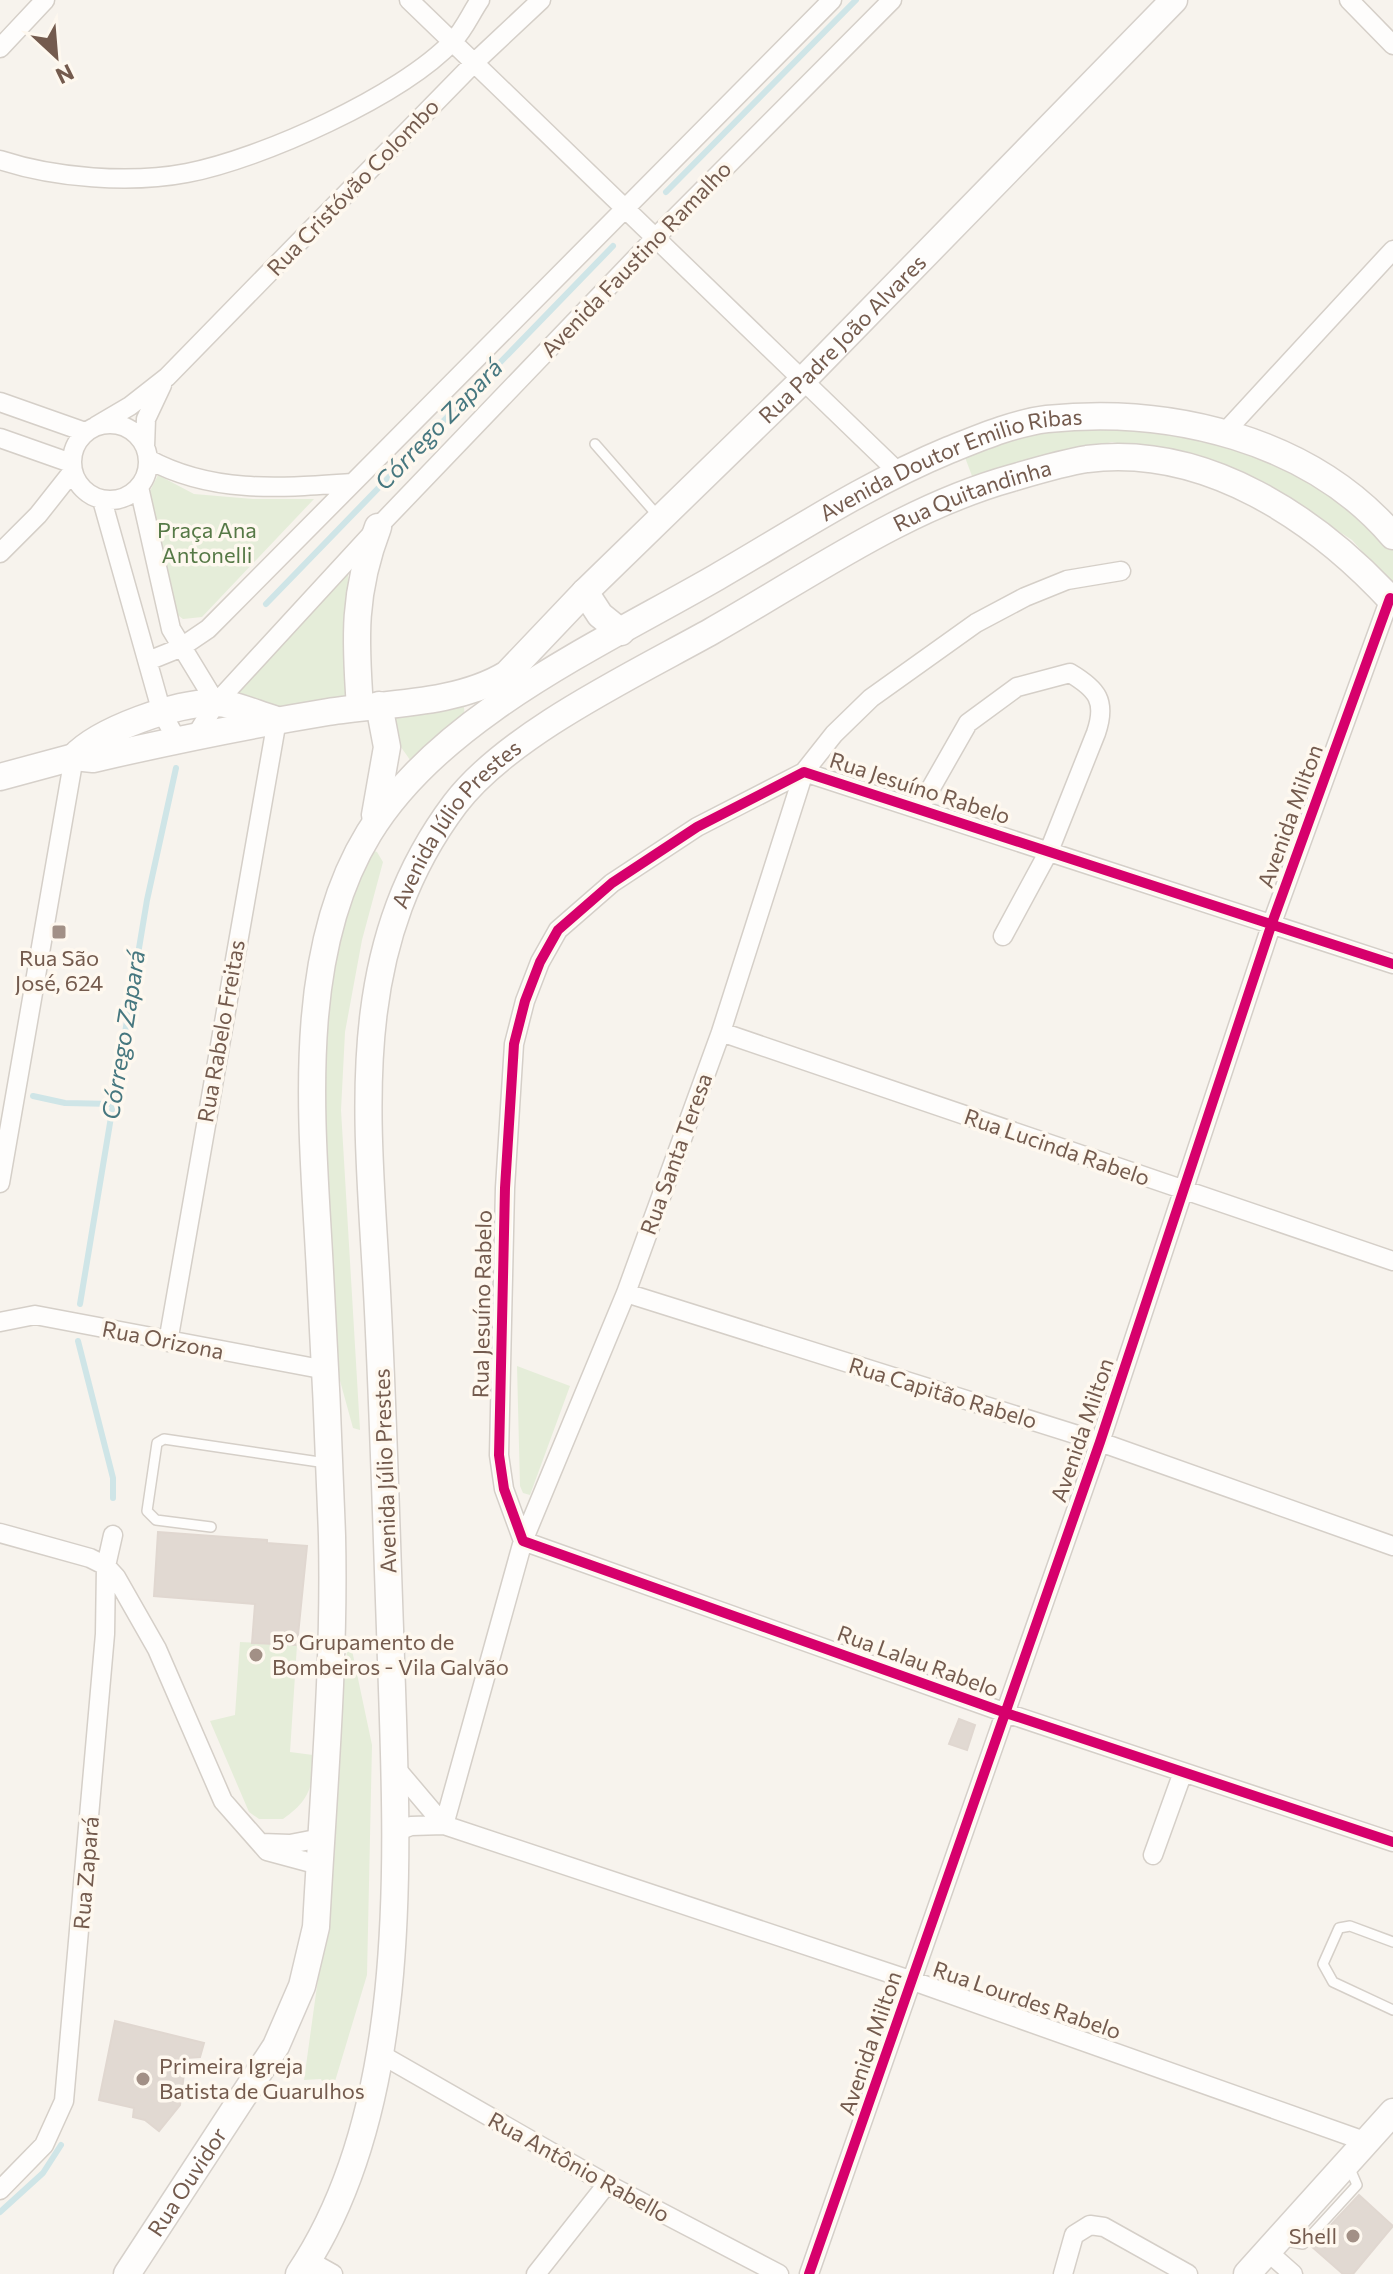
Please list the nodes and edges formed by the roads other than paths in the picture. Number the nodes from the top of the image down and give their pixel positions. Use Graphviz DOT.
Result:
graph roads {
  1 [pos="45,0"];
  2 [pos="409,0"];
  3 [pos="480,0"];
  4 [pos="541,0"];
  5 [pos="832,0"];
  6 [pos="892,0"];
  7 [pos="1349,0"];
  8 [pos="1172,1"];
  9 [pos="454,40"];
  10 [pos="1393,45"];
  11 [pos="0,48"];
  12 [pos="476,61"];
  13 [pos="0,160"];
  14 [pos="625,208"];
  15 [pos="657,236"];
  16 [pos="1393,250"];
  17 [pos="167,377"];
  18 [pos="804,379"];
  19 [pos="0,402"];
  20 [pos="90,429"];
  21 [pos="1225,432"];
  22 [pos="0,438"];
  23 [pos="595,444"];
  24 [pos="147,453"];
  25 [pos="71,467"];
  26 [pos="898,472"];
  27 [pos="351,483"];
  28 [pos="139,487"];
  29 [pos="94,497"];
  30 [pos="38,515"];
  31 [pos="660,519"];
  32 [pos="378,527"];
  33 [pos="1393,536"];
  34 [pos="0,553"];
  35 [pos="1121,571"];
  36 [pos="585,592"];
  37 [pos="1392,600"];
  38 [pos="621,632"];
  39 [pos="180,648"];
  40 [pos="148,661"];
  41 [pos="515,682"];
  42 [pos="216,703"];
  43 [pos="369,706"];
  44 [pos="162,713"];
  45 [pos="557,718"];
  46 [pos="277,720"];
  47 [pos="186,738"];
  48 [pos="74,757"];
  49 [pos="804,772"];
  50 [pos="0,777"];
  51 [pos="919,809"];
  52 [pos="370,830"];
  53 [pos="1049,851"];
  54 [pos="1272,923"];
  55 [pos="1003,936"];
  56 [pos="1393,964"];
  57 [pos="721,1032"];
  58 [pos="0,1183"];
  59 [pos="1183,1190"];
  60 [pos="1393,1261"];
  61 [pos="626,1293"];
  62 [pos="0,1322"];
  63 [pos="168,1342"];
  64 [pos="326,1370"];
  65 [pos="1100,1442"];
  66 [pos="329,1463"];
  67 [pos="211,1527"];
  68 [pos="0,1533"];
  69 [pos="113,1535"];
  70 [pos="523,1541"];
  71 [pos="1393,1546"];
  72 [pos="106,1566"];
  73 [pos="1006,1713"];
  74 [pos="394,1766"];
  75 [pos="1183,1772"];
  76 [pos="444,1825"];
  77 [pos="395,1832"];
  78 [pos="321,1838"];
  79 [pos="1393,1842"];
  80 [pos="258,1843"];
  81 [pos="1153,1855"];
  82 [pos="319,1865"];
  83 [pos="1393,1942"];
  84 [pos="913,1981"];
  85 [pos="1393,2010"];
  86 [pos="382,2055"];
  87 [pos="1393,2112"];
  88 [pos="1367,2142"];
  89 [pos="607,2184"];
  90 [pos="0,2190"];
  91 [pos="1273,2245"];
  92 [pos="304,2267"];
  93 [pos="127,2274"];
  94 [pos="333,2274"];
  95 [pos="536,2274"];
  96 [pos="779,2274"];
  97 [pos="809,2274"];
  98 [pos="1063,2274"];
  99 [pos="1188,2274"];
  100 [pos="1247,2274"];
  101 [pos="1293,2274"];
  1 -- 11 [label="street"];
  2 -- 9 [label="street"];
  3 -- 9 [label="street"];
  4 -- 12 [label="street, Rua Cristóvão Colombo"];
  5 -- 14 [label="street, Avenida Faustino Ramalho"];
  6 -- 15 [label="street, Avenida Faustino Ramalho"];
  7 -- 10 [label="street"];
  8 -- 18 [label="main road, Rua Padre João Alvares"];
  9 -- 12 [label="street"];
  9 -- 13 [label="street"];
  12 -- 14 [label="street"];
  12 -- 17 [label="street, Rua Cristóvão Colombo"];
  14 -- 15 [label="street"];
  14 -- 27 [label="street, Avenida Faustino Ramalho"];
  15 -- 18 [label="street"];
  15 -- 32 [label="street, Avenida Faustino Ramalho"];
  16 -- 21 [label="street"];
  17 -- 20 [label="street, Rua Cristóvão Colombo"];
  17 -- 24 [label="street, Rua Cristóvão Colombo"];
  18 -- 26 [label="street"];
  18 -- 31 [label="main road, Rua Padre João Alvares"];
  19 -- 20 [label="street"];
  20 -- 24 [label="street"];
  20 -- 25 [label="street"];
  21 -- 26 [label="main road, Avenida Doutor Emilio Ribas"];
  21 -- 33 [label="main road, Avenida Doutor Emilio Ribas"];
  22 -- 25 [label="street"];
  23 -- 31 [label="lane"];
  24 -- 27 [label="street"];
  24 -- 28 [label="street"];
  25 -- 29 [label="street"];
  25 -- 30 [label="street"];
  26 -- 38 [label="main road, Avenida Doutor Emilio Ribas"];
  27 -- 39 [label="street, Avenida Faustino Ramalho"];
  28 -- 29 [label="street"];
  28 -- 39 [label="street"];
  29 -- 30 [label="street"];
  29 -- 40 [label="street"];
  30 -- 34 [label="street"];
  31 -- 36 [label="main road, Rua Padre João Alvares"];
  32 -- 42 [label="street, Avenida Faustino Ramalho"];
  32 -- 43 [label="main road"];
  35 -- 49 [label="street, Rua Santa Teresa"];
  36 -- 38 [label="main road"];
  36 -- 41 [label="main road, Rua Padre João Alvares"];
  37 -- 45 [label="main road, Rua Quitandinha"];
  37 -- 54 [label="street, Avenida Milton"];
  38 -- 41 [label="main road, Avenida Doutor Emilio Ribas"];
  39 -- 40 [label="street, Avenida Faustino Ramalho"];
  39 -- 42 [label="street"];
  40 -- 44 [label="street"];
  41 -- 43 [label="main road, Avenida Doutor Emilio Ribas"];
  41 -- 45 [label="main road"];
  41 -- 52 [label="main road"];
  42 -- 44 [label="main road, Avenida Doutor Emilio Ribas"];
  42 -- 46 [label="main road, Avenida Doutor Emilio Ribas"];
  42 -- 47 [label="street, Avenida Faustino Ramalho"];
  43 -- 46 [label="main road, Avenida Doutor Emilio Ribas"];
  43 -- 52 [label="main road"];
  44 -- 47 [label="street"];
  44 -- 48 [label="main road, Avenida Doutor Emilio Ribas"];
  45 -- 74 [label="main road, Avenida Júlio Prestes"];
  46 -- 47 [label="main road, Avenida Doutor Emilio Ribas"];
  46 -- 63 [label="street, Rua Rabelo Freitas"];
  47 -- 48 [label="main road, Avenida Doutor Emilio Ribas"];
  48 -- 50 [label="main road, Avenida Doutor Emilio Ribas"];
  48 -- 58 [label="street"];
  49 -- 51 [label="street, Rua Jesuíno Rabelo"];
  49 -- 57 [label="street, Rua Santa Teresa"];
  49 -- 70 [label="street, Rua Jesuíno Rabelo"];
  51 -- 53 [label="street, Rua Jesuíno Rabelo"];
  51 -- 53 [label="street"];
  52 -- 64 [label="main road"];
  53 -- 54 [label="street, Rua Jesuíno Rabelo"];
  53 -- 55 [label="street"];
  54 -- 56 [label="street, Rua Jesuíno Rabelo"];
  54 -- 59 [label="street, Avenida Milton"];
  57 -- 59 [label="street, Rua Lucinda Rabelo"];
  57 -- 61 [label="street, Rua Santa Teresa"];
  59 -- 60 [label="street, Rua Lucinda Rabelo"];
  59 -- 65 [label="street, Avenida Milton"];
  61 -- 65 [label="street, Rua Capitão Rabelo"];
  61 -- 70 [label="street, Rua Santa Teresa"];
  62 -- 63 [label="street, Rua Orizona"];
  63 -- 64 [label="street, Rua Orizona"];
  64 -- 66 [label="main road"];
  65 -- 71 [label="street, Rua Capitão Rabelo"];
  65 -- 73 [label="street, Avenida Milton"];
  66 -- 67 [label="lane"];
  66 -- 78 [label="main road, Rua Ouvidor"];
  68 -- 72 [label="street"];
  69 -- 72 [label="street, Rua Zapará"];
  70 -- 73 [label="street, Rua Lalau Rabelo"];
  70 -- 76 [label="street, Rua Santa Teresa"];
  72 -- 80 [label="street"];
  72 -- 90 [label="street, Rua Zapará"];
  73 -- 75 [label="street, Rua Lalau Rabelo"];
  73 -- 84 [label="street, Avenida Milton"];
  74 -- 76 [label="street"];
  74 -- 77 [label="main road, Avenida Júlio Prestes"];
  75 -- 79 [label="street, Rua Lalau Rabelo"];
  75 -- 81 [label="street"];
  76 -- 77 [label="street, Rua Lourdes Rabelo"];
  76 -- 84 [label="street, Rua Lourdes Rabelo"];
  77 -- 86 [label="main road, Avenida Júlio Prestes"];
  78 -- 80 [label="street"];
  78 -- 82 [label="main road, Rua Ouvidor"];
  80 -- 82 [label="street"];
  82 -- 93 [label="main road, Rua Ouvidor"];
  83 -- 85 [label="lane"];
  84 -- 88 [label="street, Rua Lourdes Rabelo"];
  84 -- 97 [label="street, Avenida Milton"];
  86 -- 89 [label="street, Rua Antônio Rabello"];
  86 -- 92 [label="main road, Avenida Júlio Prestes"];
  87 -- 88 [label="main road"];
  88 -- 91 [label="main road"];
  89 -- 95 [label="street"];
  89 -- 96 [label="street, Rua Antônio Rabello"];
  91 -- 100 [label="main road"];
  91 -- 101 [label="street"];
  92 -- 94 [label="street"];
  98 -- 99 [label="street"];
}
